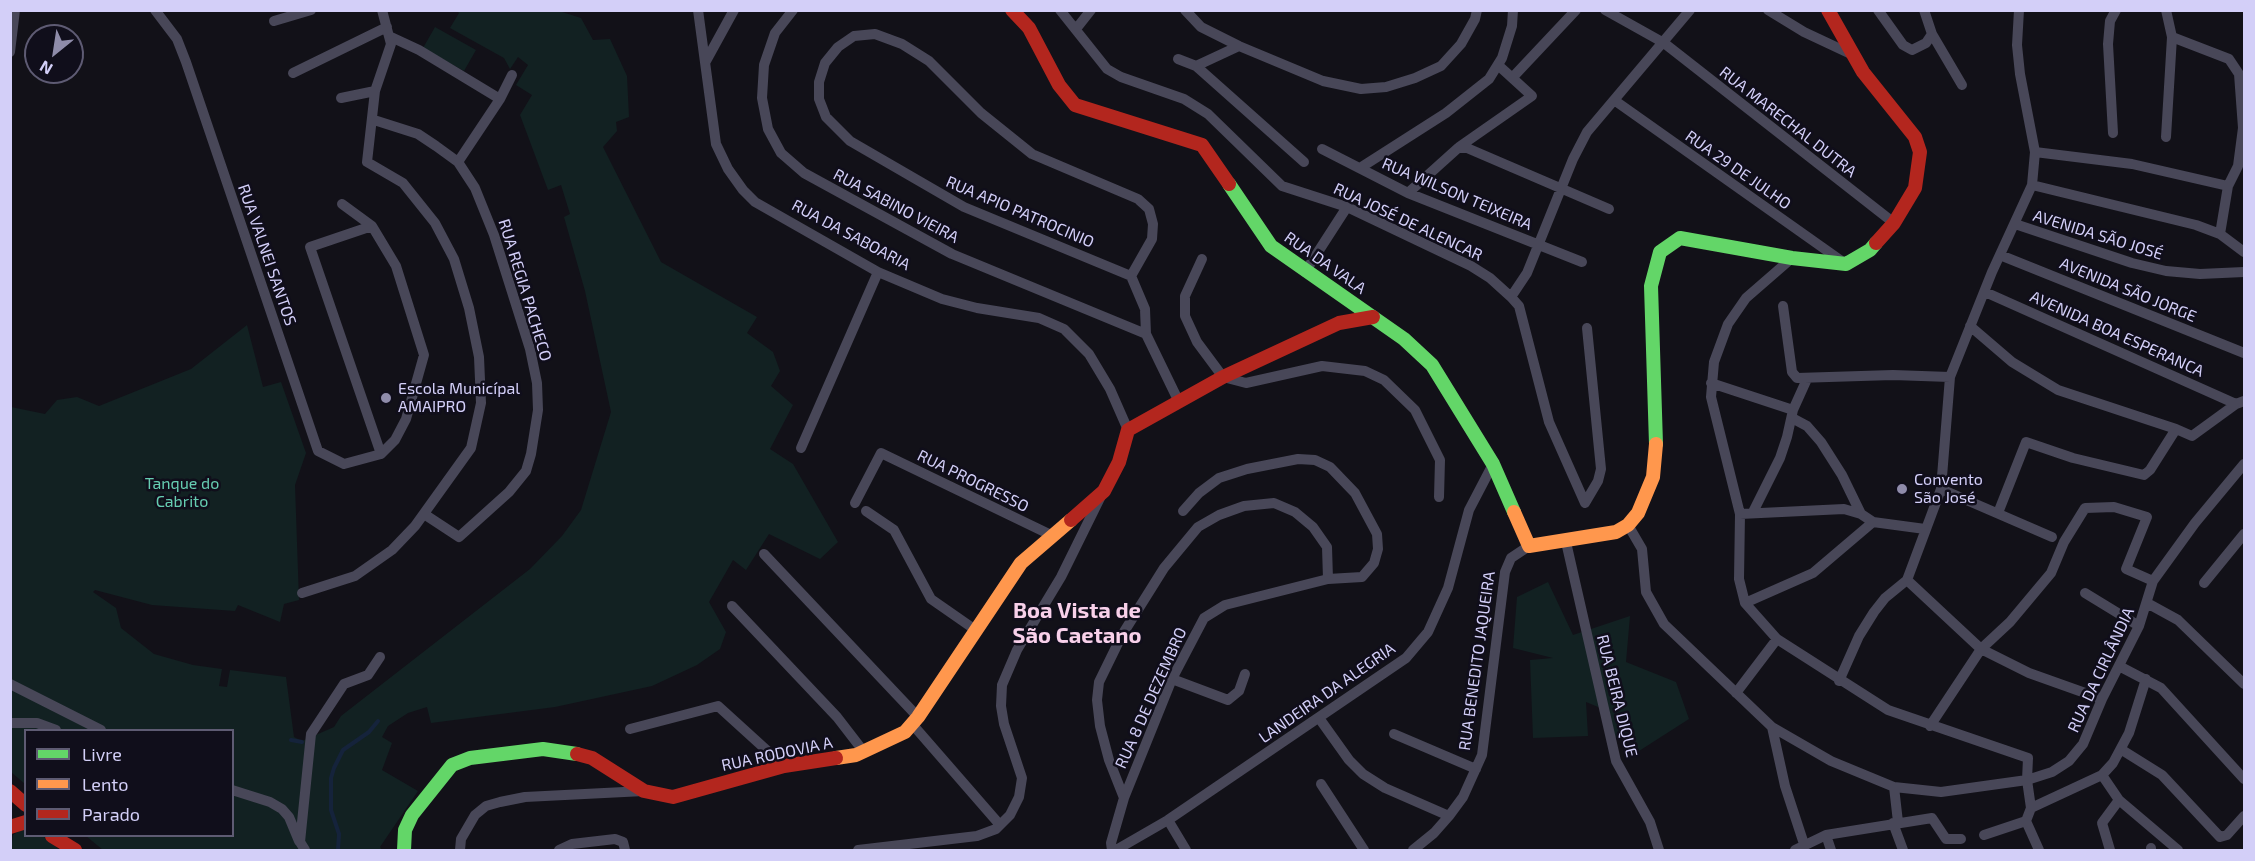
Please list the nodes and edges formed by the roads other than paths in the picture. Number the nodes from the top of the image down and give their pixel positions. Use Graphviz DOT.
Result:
graph roads {
  1 [pos="15,10"];
  2 [pos="155,10"];
  3 [pos="311,10"];
  4 [pos="382,10"];
  5 [pos="698,10"];
  6 [pos="734,10"];
  7 [pos="793,10"];
  8 [pos="1012,10"];
  9 [pos="1060,10"];
  10 [pos="1091,10"];
  11 [pos="1185,10"];
  12 [pos="1477,10"];
  13 [pos="1513,10"];
  14 [pos="1576,10"];
  15 [pos="1605,10"];
  16 [pos="1690,10"];
  17 [pos="1768,10"];
  18 [pos="1828,10"];
  19 [pos="1878,10"];
  20 [pos="2019,10"];
  21 [pos="2116,10"];
  22 [pos="2166,10"];
  23 [pos="1928,12"];
  24 [pos="274,21"];
  25 [pos="1076,29"];
  26 [pos="389,32"];
  27 [pos="1932,34"];
  28 [pos="2172,37"];
  29 [pos="1664,43"];
  30 [pos="1239,46"];
  31 [pos="10,52"];
  32 [pos="1853,55"];
  33 [pos="1178,59"];
  34 [pos="706,61"];
  35 [pos="1498,65"];
  36 [pos="1196,66"];
  37 [pos="293,73"];
  38 [pos="512,75"];
  39 [pos="1513,77"];
  40 [pos="1962,85"];
  41 [pos="375,91"];
  42 [pos="341,98"];
  43 [pos="500,99"];
  44 [pos="1614,100"];
  45 [pos="374,120"];
  46 [pos="2113,133"];
  47 [pos="2166,137"];
  48 [pos="1458,148"];
  49 [pos="1322,149"];
  50 [pos="2036,152"];
  51 [pos="458,162"];
  52 [pos="1304,162"];
  53 [pos="1360,168"];
  54 [pos="2032,185"];
  55 [pos="2228,186"];
  56 [pos="1560,190"];
  57 [pos="1408,193"];
  58 [pos="342,204"];
  59 [pos="1347,207"];
  60 [pos="1609,209"];
  61 [pos="1894,224"];
  62 [pos="2015,224"];
  63 [pos="372,226"];
  64 [pos="2220,234"];
  65 [pos="1537,245"];
  66 [pos="2244,252"];
  67 [pos="2000,255"];
  68 [pos="1792,258"];
  69 [pos="1202,259"];
  70 [pos="1582,262"];
  71 [pos="1846,264"];
  72 [pos="878,272"];
  73 [pos="1305,272"];
  74 [pos="2244,272"];
  75 [pos="1131,276"];
  76 [pos="1985,292"];
  77 [pos="1514,293"];
  78 [pos="1783,306"];
  79 [pos="1373,317"];
  80 [pos="1970,326"];
  81 [pos="1587,328"];
  82 [pos="1146,334"];
  83 [pos="2244,353"];
  84 [pos="1223,377"];
  85 [pos="1950,377"];
  86 [pos="1807,380"];
  87 [pos="1712,383"];
  88 [pos="1179,402"];
  89 [pos="2240,402"];
  90 [pos="1792,414"];
  91 [pos="2176,429"];
  92 [pos="1128,430"];
  93 [pos="801,448"];
  94 [pos="381,454"];
  95 [pos="1493,464"];
  96 [pos="2244,464"];
  97 [pos="1941,489"];
  98 [pos="1104,491"];
  99 [pos="1439,497"];
  100 [pos="855,503"];
  101 [pos="866,511"];
  102 [pos="1183,511"];
  103 [pos="1753,512"];
  104 [pos="1998,513"];
  105 [pos="424,514"];
  106 [pos="1740,514"];
  107 [pos="1861,514"];
  108 [pos="1873,522"];
  109 [pos="1628,525"];
  110 [pos="1925,529"];
  111 [pos="2244,534"];
  112 [pos="1051,535"];
  113 [pos="2052,537"];
  114 [pos="1566,542"];
  115 [pos="1529,546"];
  116 [pos="764,554"];
  117 [pos="1328,579"];
  118 [pos="1906,580"];
  119 [pos="2153,581"];
  120 [pos="2204,583"];
  121 [pos="302,593"];
  122 [pos="2085,593"];
  123 [pos="1745,603"];
  124 [pos="2147,603"];
  125 [pos="732,606"];
  126 [pos="2139,626"];
  127 [pos="977,631"];
  128 [pos="1777,639"];
  129 [pos="1981,649"];
  130 [pos="380,657"];
  131 [pos="2120,666"];
  132 [pos="1245,674"];
  133 [pos="2146,679"];
  134 [pos="1172,680"];
  135 [pos="1839,681"];
  136 [pos="10,684"];
  137 [pos="2244,684"];
  138 [pos="1736,693"];
  139 [pos="2102,699"];
  140 [pos="1319,718"];
  141 [pos="916,721"];
  142 [pos="10,723"];
  143 [pos="1930,726"];
  144 [pos="1773,727"];
  145 [pos="53,729"];
  146 [pos="98,729"];
  147 [pos="630,729"];
  148 [pos="1395,734"];
  149 [pos="2122,750"];
  150 [pos="864,752"];
  151 [pos="784,766"];
  152 [pos="1476,769"];
  153 [pos="2102,775"];
  154 [pos="2244,779"];
  155 [pos="2027,780"];
  156 [pos="1322,784"];
  157 [pos="1894,787"];
  158 [pos="10,791"];
  159 [pos="234,791"];
  160 [pos="644,791"];
  161 [pos="1124,798"];
  162 [pos="2118,800"];
  163 [pos="24,803"];
  164 [pos="2031,808"];
  165 [pos="1449,816"];
  166 [pos="2244,816"];
  167 [pos="1168,820"];
  168 [pos="2026,821"];
  169 [pos="1896,822"];
  170 [pos="998,827"];
  171 [pos="1826,835"];
  172 [pos="1984,835"];
  173 [pos="54,837"];
  174 [pos="61,837"];
  175 [pos="1960,839"];
  176 [pos="302,846"];
  177 [pos="624,846"];
  178 [pos="1800,847"];
  179 [pos="76,850"];
  180 [pos="402,850"];
  181 [pos="460,850"];
  182 [pos="559,850"];
  183 [pos="858,850"];
  184 [pos="1114,850"];
  185 [pos="1186,850"];
  186 [pos="1365,850"];
  187 [pos="1413,850"];
  188 [pos="1659,850"];
  189 [pos="1831,850"];
  190 [pos="1903,850"];
  191 [pos="2039,850"];
  192 [pos="2110,850"];
  193 [pos="2178,850"];
  1 -- 31 [label="street"];
  2 -- 94 [label="street, RUA VALNEI SANTOS"];
  3 -- 24 [label="street"];
  4 -- 26 [label="street"];
  5 -- 34 [label="street, RUA DA SABOARIA"];
  6 -- 34 [label="street"];
  7 -- 82 [label="street, RUA SABINO VIEIRA"];
  8 -- 73 [label="street, RUA DA VALA"];
  9 -- 25 [label="street, RUA JOSÉ DE ALENCAR"];
  10 -- 25 [label="street"];
  11 -- 30 [label="street"];
  12 -- 30 [label="street"];
  13 -- 35 [label="street"];
  14 -- 39 [label="street"];
  15 -- 29 [label="street, RUA MARECHAL DUTRA"];
  16 -- 29 [label="street"];
  17 -- 32 [label="street"];
  18 -- 32 [label="street"];
  19 -- 27 [label="street"];
  20 -- 50 [label="street"];
  21 -- 46 [label="street"];
  22 -- 28 [label="street"];
  23 -- 27 [label="street"];
  25 -- 59 [label="street, RUA JOSÉ DE ALENCAR"];
  26 -- 37 [label="street"];
  26 -- 41 [label="street"];
  26 -- 43 [label="street"];
  27 -- 40 [label="street"];
  28 -- 47 [label="street"];
  28 -- 55 [label="street"];
  29 -- 44 [label="street"];
  29 -- 61 [label="street, RUA MARECHAL DUTRA"];
  30 -- 36 [label="street"];
  32 -- 61 [label="street"];
  33 -- 36 [label="street"];
  34 -- 72 [label="street, RUA DA SABOARIA"];
  35 -- 39 [label="street"];
  35 -- 53 [label="street"];
  36 -- 52 [label="street"];
  38 -- 43 [label="street"];
  39 -- 48 [label="street"];
  41 -- 42 [label="street"];
  41 -- 45 [label="street"];
  43 -- 51 [label="street"];
  44 -- 56 [label="street"];
  44 -- 71 [label="street, RUA 29 DE JULHO"];
  45 -- 51 [label="street, RUA REGIA PACHECO"];
  45 -- 105 [label="street"];
  48 -- 56 [label="street"];
  48 -- 57 [label="street"];
  49 -- 53 [label="street, RUA WILSON TEIXEIRA"];
  50 -- 54 [label="street"];
  50 -- 55 [label="street"];
  51 -- 105 [label="street, RUA REGIA PACHECO"];
  53 -- 57 [label="street, RUA WILSON TEIXEIRA"];
  54 -- 62 [label="street"];
  54 -- 64 [label="street"];
  55 -- 64 [label="street"];
  56 -- 60 [label="street"];
  56 -- 65 [label="street"];
  57 -- 65 [label="street, RUA WILSON TEIXEIRA"];
  58 -- 63 [label="street"];
  59 -- 73 [label="street"];
  59 -- 77 [label="street, RUA JOSÉ DE ALENCAR"];
  61 -- 71 [label="street"];
  62 -- 67 [label="street"];
  62 -- 74 [label="street, AVENIDA SÃO JOSÉ"];
  63 -- 94 [label="street"];
  63 -- 94 [label="street"];
  64 -- 66 [label="street"];
  65 -- 70 [label="street, RUA WILSON TEIXEIRA"];
  65 -- 77 [label="street"];
  67 -- 76 [label="street"];
  67 -- 83 [label="street, AVENIDA SÃO JORGE"];
  68 -- 71 [label="street"];
  68 -- 87 [label="street"];
  68 -- 109 [label="street"];
  69 -- 84 [label="street"];
  72 -- 92 [label="street, RUA DA SABOARIA"];
  72 -- 93 [label="street"];
  73 -- 79 [label="street, RUA DA VALA"];
  75 -- 75 [label="street, RUA APIO PATROCINIO"];
  75 -- 82 [label="street"];
  76 -- 80 [label="street"];
  76 -- 89 [label="street, AVENIDA BOA ESPERANCA"];
  77 -- 81 [label="street"];
  78 -- 86 [label="street"];
  79 -- 84 [label="street"];
  79 -- 95 [label="street, RUA DA VALA"];
  80 -- 85 [label="street"];
  80 -- 91 [label="street"];
  82 -- 88 [label="street"];
  84 -- 88 [label="street"];
  84 -- 99 [label="street"];
  85 -- 86 [label="street"];
  85 -- 97 [label="street"];
  86 -- 90 [label="street"];
  87 -- 90 [label="street"];
  87 -- 106 [label="street"];
  88 -- 92 [label="street"];
  89 -- 91 [label="street"];
  90 -- 103 [label="street"];
  90 -- 107 [label="street"];
  91 -- 104 [label="street"];
  92 -- 98 [label="street"];
  95 -- 115 [label="street, RUA DA VALA"];
  95 -- 140 [label="street, LANDEIRA DA ALEGRIA"];
  96 -- 119 [label="street, RUA DA CIRLÂNDIA"];
  97 -- 104 [label="street"];
  97 -- 110 [label="street"];
  98 -- 112 [label="street, RUA RODOVIA A"];
  98 -- 170 [label="street"];
  100 -- 112 [label="street, RUA PROGRESSO"];
  101 -- 127 [label="street"];
  102 -- 117 [label="street"];
  103 -- 106 [label="street"];
  103 -- 107 [label="street"];
  104 -- 113 [label="street"];
  105 -- 121 [label="street"];
  106 -- 123 [label="street"];
  107 -- 108 [label="street"];
  108 -- 110 [label="street"];
  108 -- 123 [label="street"];
  109 -- 114 [label="street"];
  109 -- 138 [label="street, RUA DA CIRLÂNDIA"];
  110 -- 118 [label="street"];
  111 -- 120 [label="street"];
  112 -- 127 [label="street, RUA RODOVIA A"];
  114 -- 115 [label="street"];
  114 -- 188 [label="street, RUA BEIRA DIQUE"];
  115 -- 152 [label="street, RUA BENEDITO JAQUEIRA"];
  116 -- 141 [label="street"];
  117 -- 134 [label="street, RUA 8 DE DEZEMBRO"];
  117 -- 161 [label="street, RUA 8 DE DEZEMBRO"];
  118 -- 129 [label="street"];
  118 -- 135 [label="street"];
  119 -- 124 [label="street, RUA DA CIRLÂNDIA"];
  119 -- 129 [label="street"];
  122 -- 126 [label="street"];
  123 -- 128 [label="street"];
  124 -- 126 [label="street, RUA DA CIRLÂNDIA"];
  124 -- 137 [label="street"];
  125 -- 150 [label="street"];
  126 -- 131 [label="street, RUA DA CIRLÂNDIA"];
  127 -- 141 [label="street, RUA RODOVIA A"];
  128 -- 135 [label="street"];
  128 -- 138 [label="street"];
  129 -- 139 [label="street"];
  129 -- 143 [label="street"];
  130 -- 176 [label="street"];
  131 -- 133 [label="street"];
  131 -- 139 [label="street, RUA DA CIRLÂNDIA"];
  132 -- 134 [label="street"];
  133 -- 149 [label="street"];
  133 -- 154 [label="street"];
  134 -- 161 [label="street, RUA 8 DE DEZEMBRO"];
  135 -- 143 [label="street"];
  136 -- 146 [label="street"];
  138 -- 144 [label="street, RUA DA CIRLÂNDIA"];
  139 -- 155 [label="street, RUA DA CIRLÂNDIA"];
  140 -- 165 [label="street"];
  140 -- 167 [label="street, LANDEIRA DA ALEGRIA"];
  141 -- 150 [label="street, RUA RODOVIA A"];
  141 -- 170 [label="street"];
  142 -- 145 [label="street"];
  143 -- 155 [label="street"];
  144 -- 157 [label="street, RUA DA CIRLÂNDIA"];
  144 -- 178 [label="street"];
  147 -- 151 [label="street"];
  148 -- 152 [label="street"];
  149 -- 153 [label="street"];
  149 -- 166 [label="street"];
  150 -- 151 [label="street, RUA RODOVIA A"];
  151 -- 160 [label="street, RUA RODOVIA A"];
  152 -- 165 [label="street, RUA BENEDITO JAQUEIRA"];
  153 -- 162 [label="street"];
  153 -- 164 [label="street"];
  155 -- 157 [label="street, RUA DA CIRLÂNDIA"];
  155 -- 164 [label="street"];
  156 -- 186 [label="street"];
  157 -- 169 [label="street"];
  158 -- 163 [label="street"];
  159 -- 176 [label="street"];
  160 -- 180 [label="street, RUA RODOVIA A"];
  160 -- 181 [label="street"];
  161 -- 184 [label="street, RUA 8 DE DEZEMBRO"];
  162 -- 192 [label="street"];
  162 -- 193 [label="street"];
  164 -- 168 [label="street"];
  165 -- 187 [label="street, RUA BENEDITO JAQUEIRA"];
  167 -- 184 [label="street, LANDEIRA DA ALEGRIA"];
  167 -- 185 [label="street"];
  168 -- 172 [label="street"];
  168 -- 191 [label="street"];
  169 -- 171 [label="street"];
  169 -- 175 [label="street"];
  169 -- 190 [label="street"];
  170 -- 183 [label="street"];
  171 -- 178 [label="street"];
  171 -- 189 [label="street"];
  173 -- 179 [label="street"];
  174 -- 179 [label="street"];
  177 -- 182 [label="street"];
}
